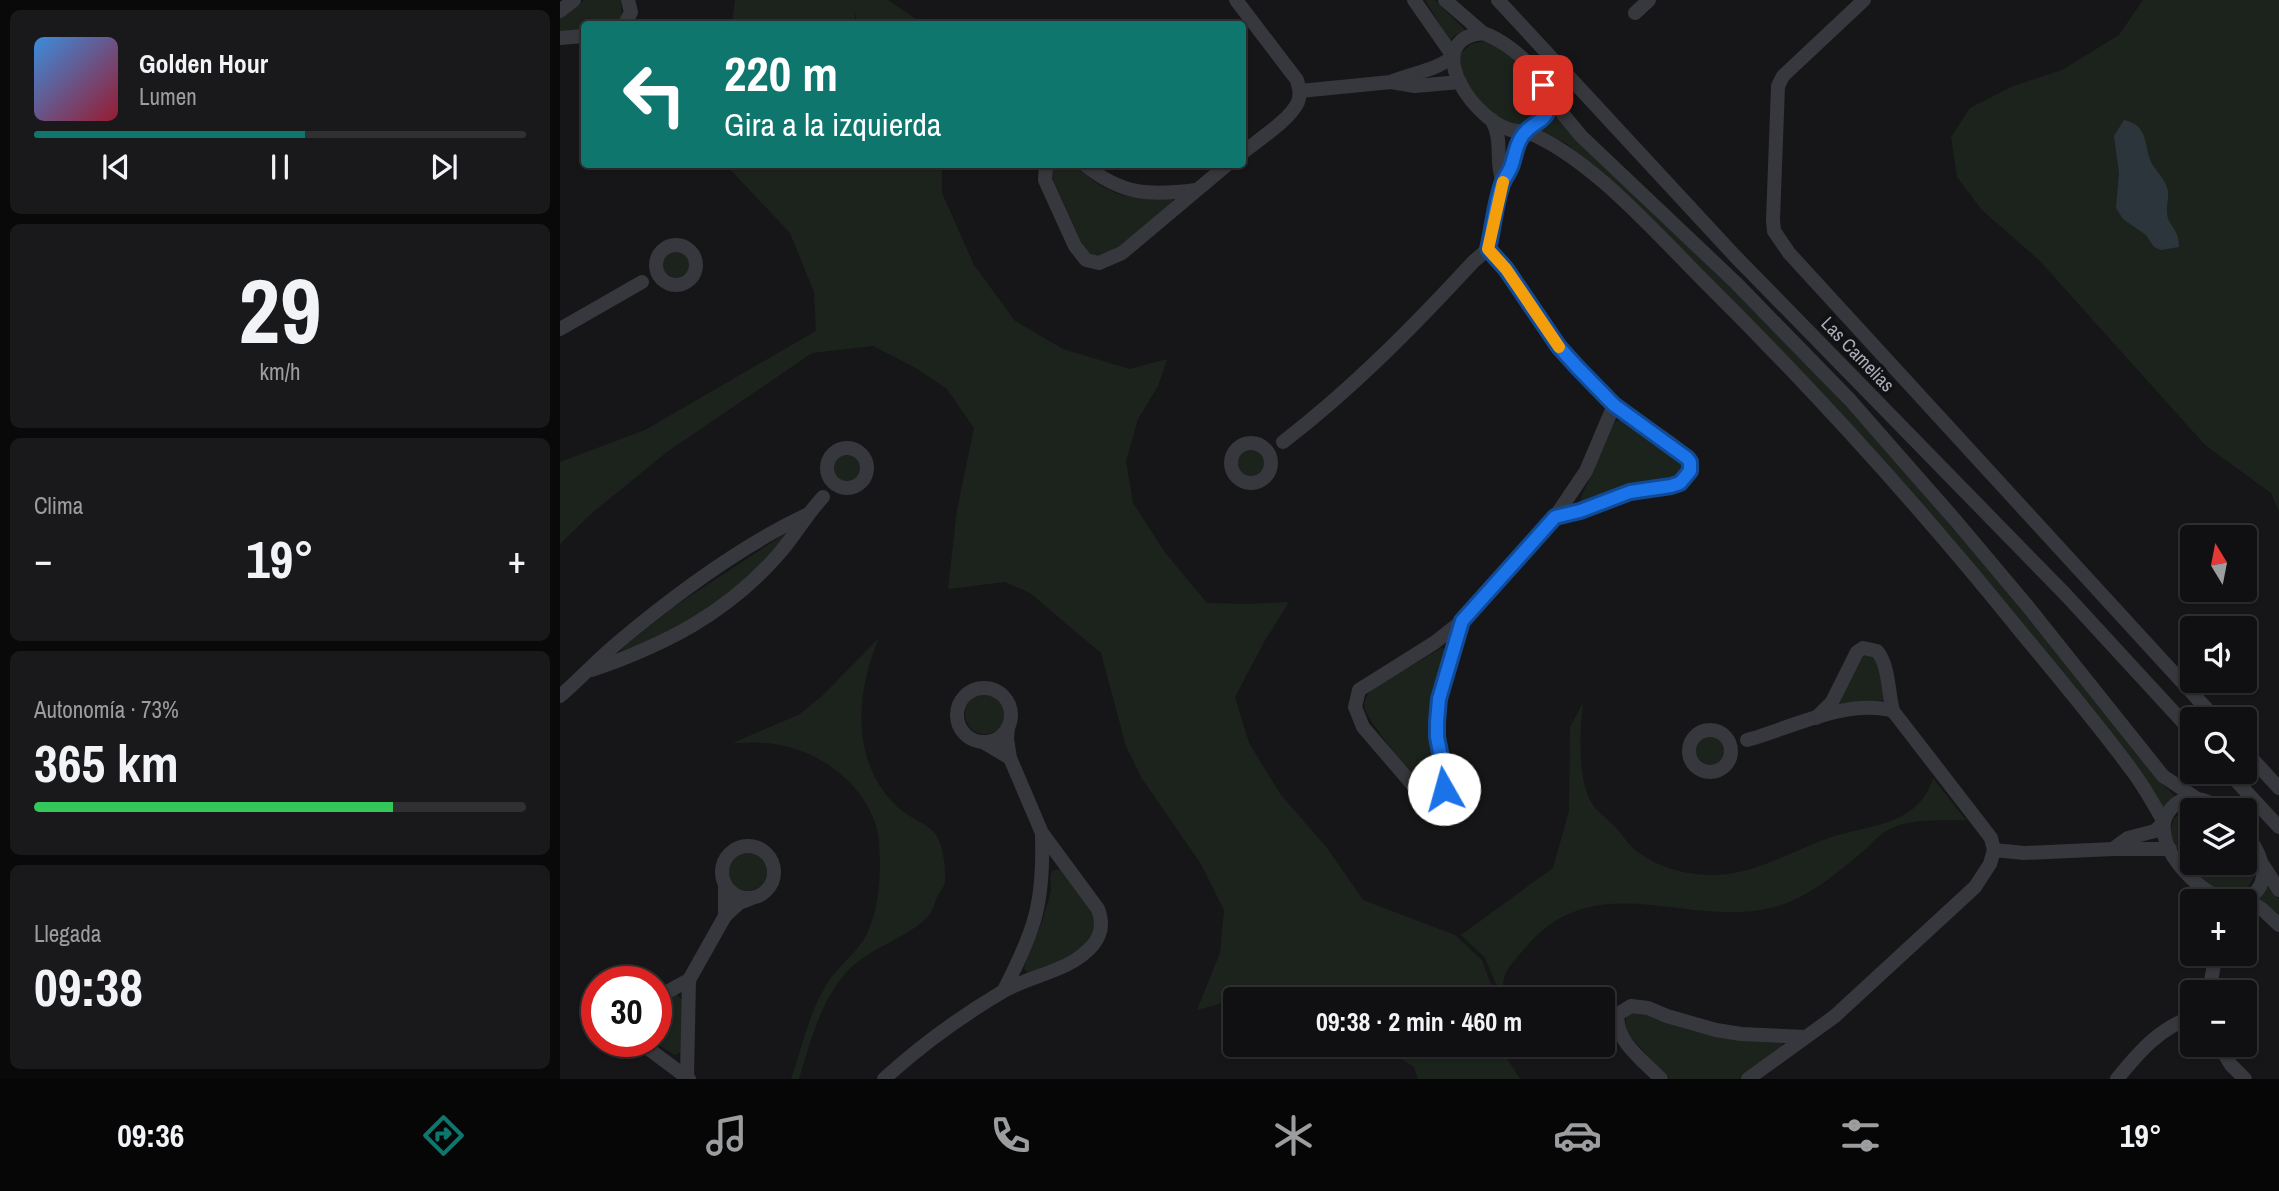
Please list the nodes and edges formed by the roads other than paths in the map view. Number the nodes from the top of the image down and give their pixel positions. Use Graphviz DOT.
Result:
graph roads {
  1 [pos="574,0"];
  2 [pos="628,0"];
  3 [pos="1236,0"];
  4 [pos="1414,0"];
  5 [pos="1445,0"];
  6 [pos="1498,0"];
  7 [pos="1649,0"];
  8 [pos="1864,0"];
  9 [pos="560,11"];
  10 [pos="1635,13"];
  11 [pos="626,21"];
  12 [pos="1483,33"];
  13 [pos="581,36"];
  14 [pos="560,38"];
  15 [pos="1453,56"];
  16 [pos="1391,82"];
  17 [pos="1460,82"];
  18 [pos="1300,91"];
  19 [pos="1548,96"];
  20 [pos="1492,120"];
  21 [pos="1525,131"];
  22 [pos="1246,150"];
  23 [pos="1045,168"];
  24 [pos="1088,168"];
  25 [pos="1223,168"];
  26 [pos="1503,183"];
  27 [pos="1197,190"];
  28 [pos="1488,249"];
  29 [pos="656,263"];
  30 [pos="642,282"];
  31 [pos="665,282"];
  32 [pos="560,329"];
  33 [pos="1614,405"];
  34 [pos="1283,442"];
  35 [pos="1260,445"];
  36 [pos="1271,463"];
  37 [pos="828,474"];
  38 [pos="844,488"];
  39 [pos="823,497"];
  40 [pos="806,515"];
  41 [pos="1555,517"];
  42 [pos="1462,621"];
  43 [pos="588,672"];
  44 [pos="560,696"];
  45 [pos="2205,707"];
  46 [pos="1893,711"];
  47 [pos="1816,718"];
  48 [pos="2180,719"];
  49 [pos="1008,727"];
  50 [pos="1724,736"];
  51 [pos="1747,740"];
  52 [pos="983,742"];
  53 [pos="1730,757"];
  54 [pos="1010,758"];
  55 [pos="2257,764"];
  56 [pos="2239,784"];
  57 [pos="2279,788"];
  58 [pos="2196,798"];
  59 [pos="2180,802"];
  60 [pos="2164,822"];
  61 [pos="2279,827"];
  62 [pos="1042,833"];
  63 [pos="2113,849"];
  64 [pos="2170,849"];
  65 [pos="1994,850"];
  66 [pos="2257,854"];
  67 [pos="2263,865"];
  68 [pos="725,886"];
  69 [pos="2202,889"];
  70 [pos="2257,890"];
  71 [pos="2279,890"];
  72 [pos="750,899"];
  73 [pos="2257,908"];
  74 [pos="724,916"];
  75 [pos="2279,925"];
  76 [pos="688,981"];
  77 [pos="672,990"];
  78 [pos="1004,990"];
  79 [pos="2180,1022"];
  80 [pos="1805,1037"];
  81 [pos="660,1057"];
  82 [pos="2226,1057"];
  83 [pos="688,1078"];
  84 [pos="884,1079"];
  85 [pos="1661,1079"];
  86 [pos="1748,1079"];
  87 [pos="2117,1079"];
  88 [pos="2245,1079"];
  1 -- 9 [label="street"];
  2 -- 11 [label="street"];
  3 -- 18 [label="street"];
  4 -- 15 [label="street"];
  5 -- 12 [label="street"];
  6 -- 48 [label="street, Las Camelias"];
  7 -- 10 [label="street"];
  8 -- 45 [label="street"];
  12 -- 15 [label="street"];
  12 -- 19 [label="street"];
  13 -- 14 [label="street"];
  15 -- 16 [label="street"];
  15 -- 17 [label="street"];
  16 -- 17 [label="street"];
  16 -- 18 [label="street"];
  17 -- 20 [label="street"];
  18 -- 22 [label="street"];
  19 -- 21 [label="street"];
  19 -- 58 [label="street"];
  20 -- 21 [label="street"];
  20 -- 26 [label="street"];
  21 -- 26 [label="street"];
  21 -- 60 [label="street"];
  23 -- 27 [label="street"];
  24 -- 27 [label="street"];
  25 -- 27 [label="street"];
  26 -- 28 [label="street"];
  28 -- 33 [label="street"];
  28 -- 34 [label="street"];
  29 -- 30 [label="street"];
  29 -- 31 [label="street"];
  29 -- 31 [label="street"];
  30 -- 31 [label="street"];
  30 -- 32 [label="street"];
  33 -- 41 [label="street"];
  33 -- 41 [label="street"];
  34 -- 35 [label="street"];
  34 -- 36 [label="street"];
  35 -- 36 [label="street"];
  35 -- 36 [label="street"];
  37 -- 38 [label="street"];
  37 -- 38 [label="street"];
  37 -- 39 [label="street"];
  38 -- 39 [label="street"];
  39 -- 40 [label="street"];
  40 -- 43 [label="street"];
  40 -- 43 [label="street"];
  41 -- 42 [label="street"];
  42 -- 42 [label="street"];
  43 -- 44 [label="street"];
  46 -- 47 [label="street"];
  46 -- 47 [label="street"];
  46 -- 65 [label="street"];
  47 -- 51 [label="street"];
  49 -- 52 [label="street"];
  49 -- 52 [label="street"];
  49 -- 54 [label="street"];
  50 -- 51 [label="street"];
  50 -- 53 [label="street"];
  50 -- 53 [label="street"];
  51 -- 53 [label="street"];
  52 -- 54 [label="street"];
  54 -- 62 [label="street"];
  55 -- 57 [label="street"];
  56 -- 61 [label="street"];
  59 -- 60 [label="street"];
  60 -- 63 [label="street"];
  60 -- 64 [label="street"];
  62 -- 78 [label="street"];
  62 -- 78 [label="street"];
  63 -- 64 [label="street"];
  63 -- 65 [label="street"];
  64 -- 69 [label="street"];
  65 -- 80 [label="street"];
  66 -- 67 [label="street"];
  67 -- 70 [label="street"];
  67 -- 71 [label="street"];
  68 -- 72 [label="street"];
  68 -- 72 [label="street"];
  68 -- 74 [label="street"];
  72 -- 74 [label="street"];
  73 -- 75 [label="street"];
  74 -- 76 [label="street"];
  76 -- 77 [label="street"];
  76 -- 83 [label="street"];
  78 -- 84 [label="street"];
  79 -- 87 [label="street"];
  80 -- 85 [label="street"];
  80 -- 86 [label="street"];
  81 -- 83 [label="street"];
  82 -- 88 [label="street"];
}
